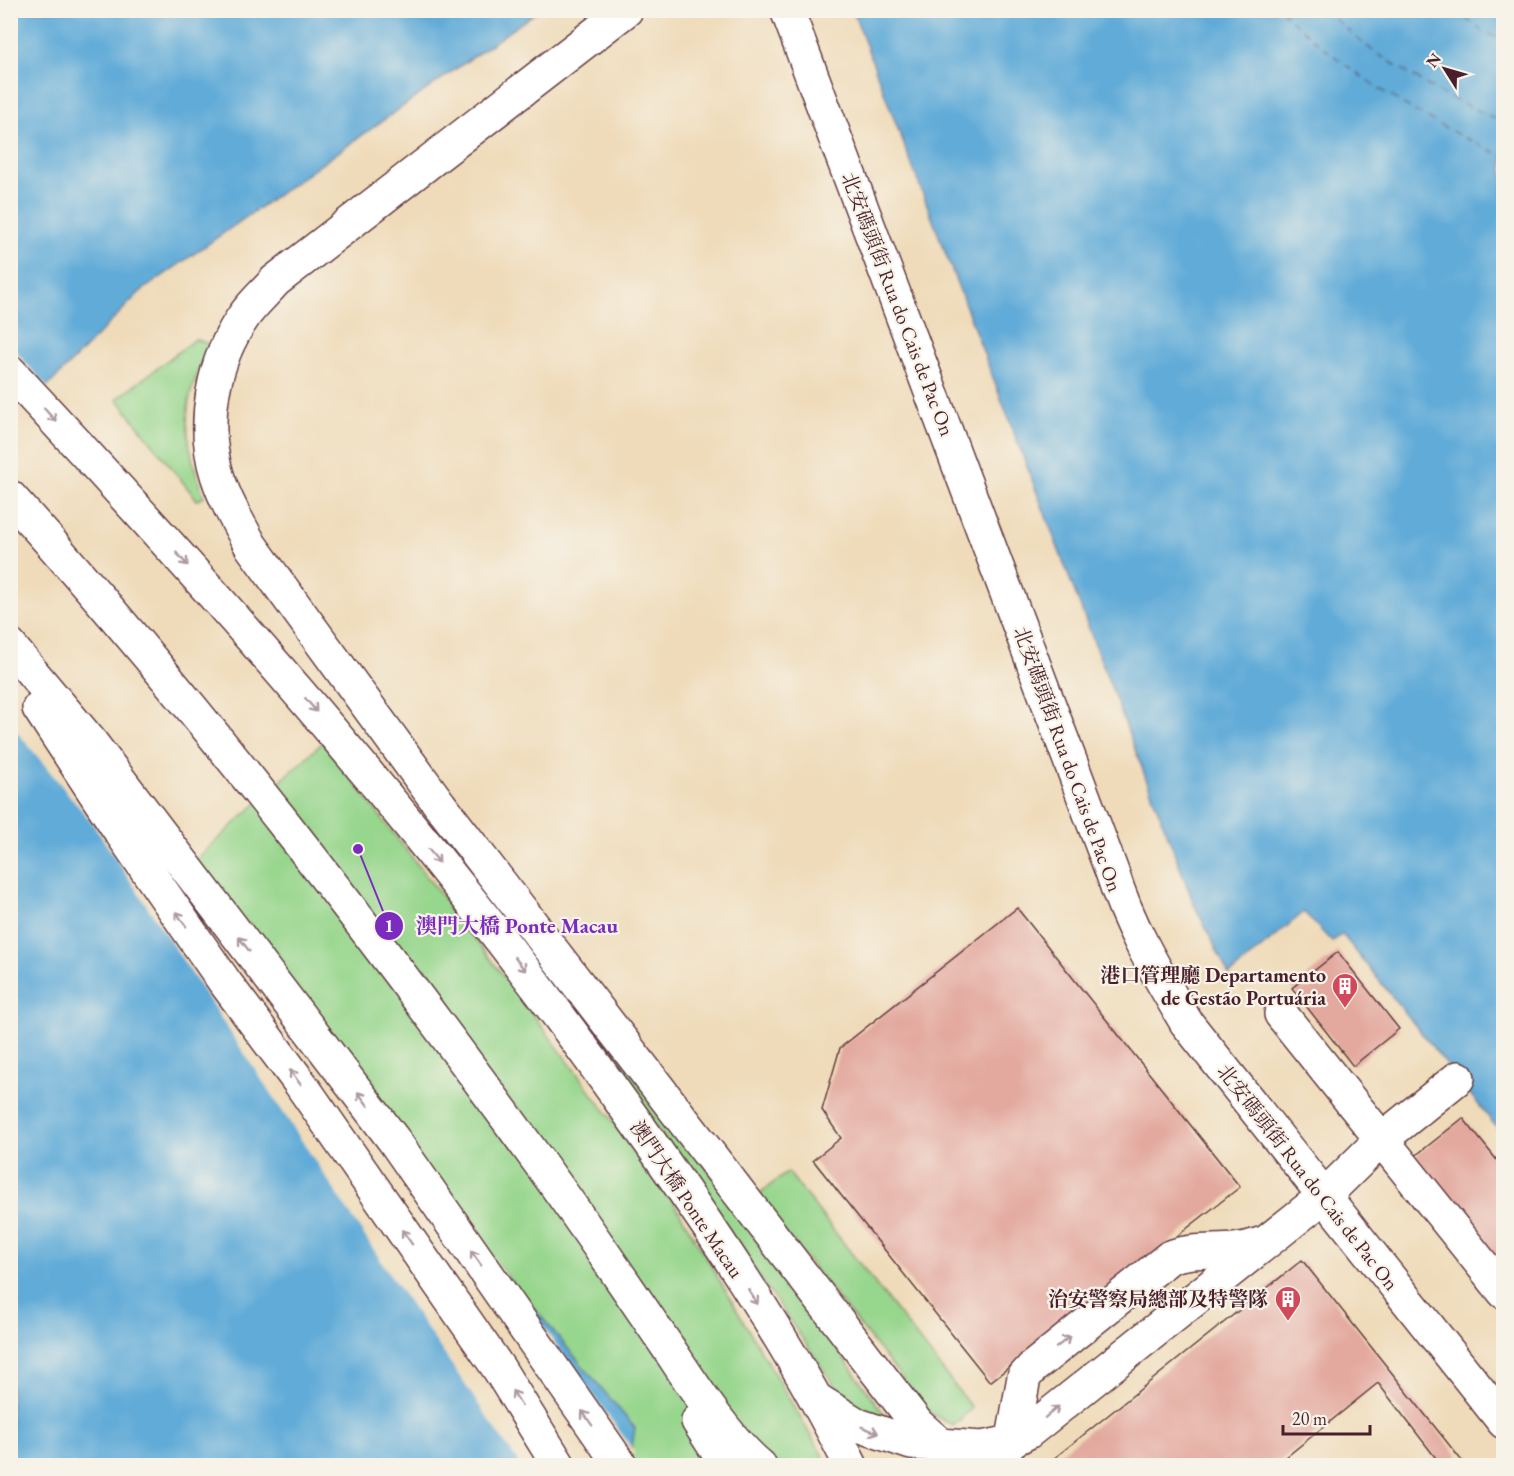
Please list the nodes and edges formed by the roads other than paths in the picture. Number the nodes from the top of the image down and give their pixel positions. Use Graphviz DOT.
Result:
graph roads {
  1 [pos="626,10"];
  2 [pos="787,10"];
  3 [pos="10,372"];
  4 [pos="10,497"];
  5 [pos="10,519"];
  6 [pos="10,646"];
  7 [pos="10,665"];
  8 [pos="1281,1014"];
  9 [pos="1458,1078"];
  10 [pos="1382,1139"];
  11 [pos="1323,1197"];
  12 [pos="1266,1241"];
  13 [pos="1503,1292"];
  14 [pos="819,1401"];
  15 [pos="1503,1422"];
  16 [pos="943,1447"];
  17 [pos="1004,1454"];
  18 [pos="559,1466"];
  19 [pos="621,1466"];
  20 [pos="727,1466"];
  21 [pos="760,1466"];
  22 [pos="851,1466"];
  1 -- 16 [label="street"];
  2 -- 11 [label="street, 北安碼頭街 Rua do Cais de Pac On"];
  3 -- 14 [label="street, 澳門大橋 Ponte Macau, one-way"];
  4 -- 21 [label="street"];
  5 -- 20 [label="street"];
  19 -- 6 [label="street, one-way"];
  18 -- 7 [label="street, one-way"];
  8 -- 10 [label="street"];
  9 -- 10 [label="street"];
  10 -- 11 [label="street"];
  10 -- 13 [label="street"];
  11 -- 12 [label="street"];
  11 -- 15 [label="street, 北安碼頭街 Rua do Cais de Pac On"];
  17 -- 12 [label="street, one-way"];
  17 -- 12 [label="street, one-way"];
  14 -- 16 [label="street, one-way"];
  14 -- 22 [label="street, 澳門大橋 Ponte Macau"];
  16 -- 17 [label="street"];
}
